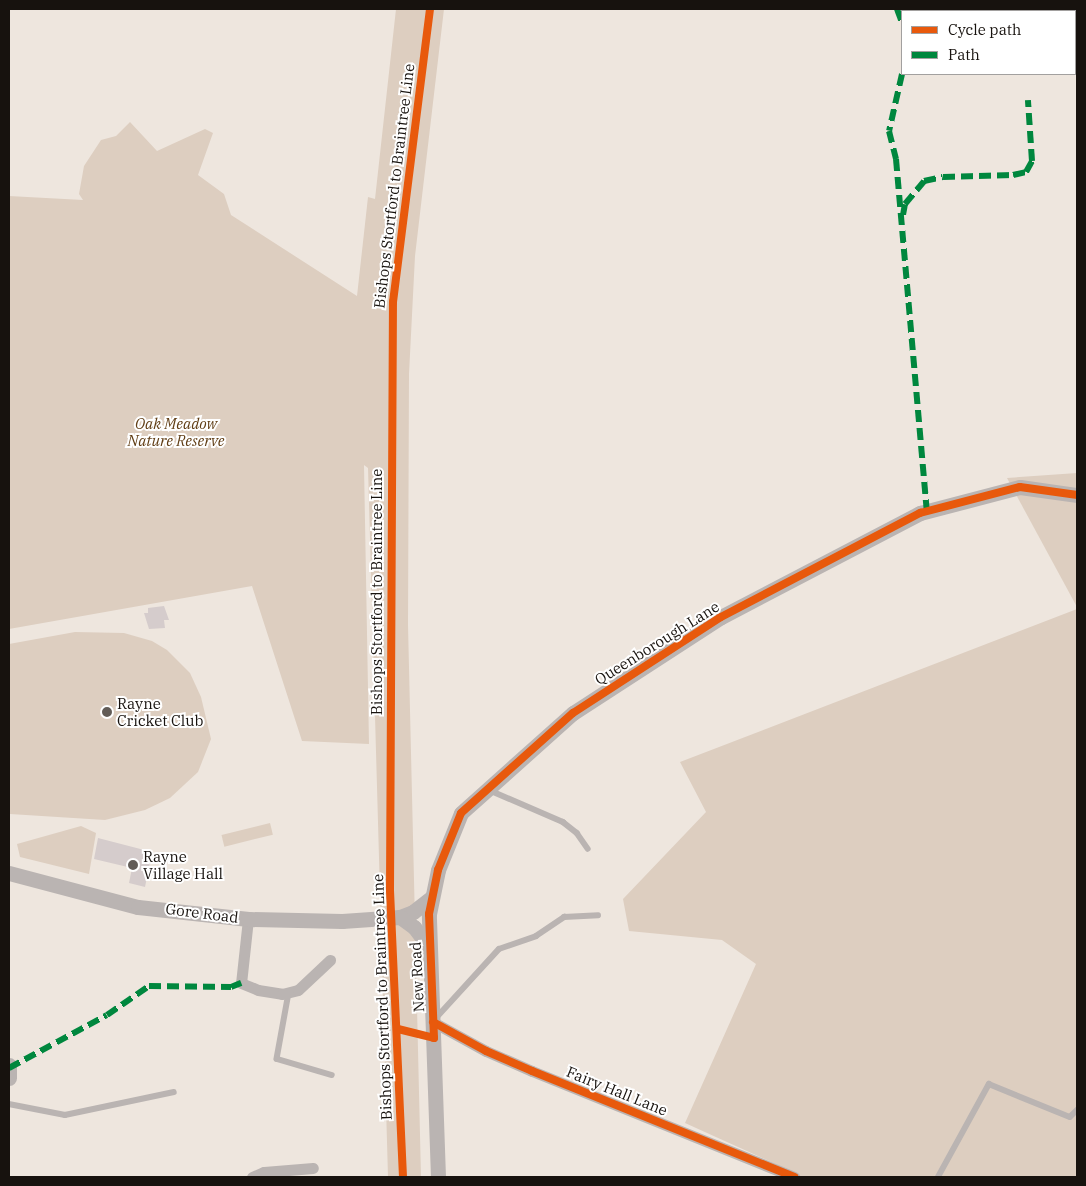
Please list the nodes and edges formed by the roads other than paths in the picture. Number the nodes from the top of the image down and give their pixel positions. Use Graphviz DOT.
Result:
graph roads {
  1 [pos="1077,494"];
  2 [pos="487,789"];
  3 [pos="588,849"];
  4 [pos="9,873"];
  5 [pos="432,897"];
  6 [pos="429,914"];
  7 [pos="598,915"];
  8 [pos="400,917"];
  9 [pos="248,919"];
  10 [pos="429,947"];
  11 [pos="330,960"];
  12 [pos="289,992"];
  13 [pos="433,1022"];
  14 [pos="9,1065"];
  15 [pos="332,1075"];
  16 [pos="9,1078"];
  17 [pos="174,1092"];
  18 [pos="9,1104"];
  19 [pos="1077,1110"];
  20 [pos="313,1168"];
  21 [pos="252,1177"];
  22 [pos="438,1177"];
  23 [pos="794,1177"];
  24 [pos="938,1177"];
  1 -- 2 [label="street, Queenborough Lane"];
  2 -- 3 [label="lane"];
  2 -- 5 [label="street, Queenborough Lane"];
  4 -- 9 [label="street, Gore Road"];
  5 -- 6 [label="street, Queenborough Lane"];
  5 -- 8 [label="street"];
  6 -- 10 [label="street, New Road"];
  7 -- 13 [label="lane"];
  8 -- 9 [label="street, Gore Road"];
  8 -- 10 [label="street"];
  9 -- 12 [label="street"];
  10 -- 13 [label="street, New Road"];
  11 -- 12 [label="street"];
  12 -- 15 [label="lane"];
  13 -- 22 [label="street, New Road"];
  13 -- 23 [label="street, Fairy Hall Lane"];
  14 -- 16 [label="street"];
  17 -- 18 [label="lane"];
  19 -- 24 [label="lane"];
  20 -- 21 [label="street"];
}
